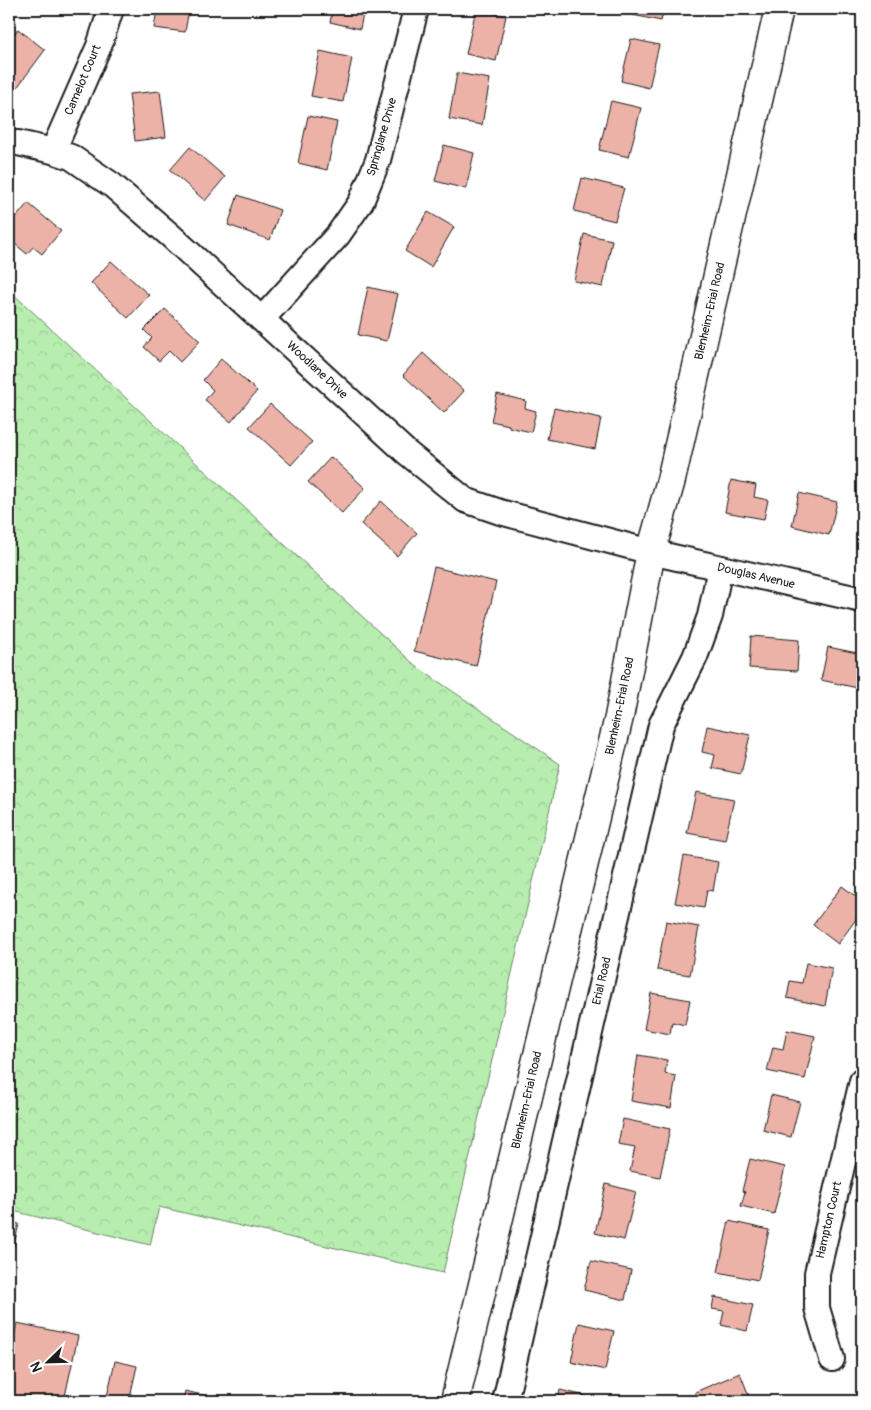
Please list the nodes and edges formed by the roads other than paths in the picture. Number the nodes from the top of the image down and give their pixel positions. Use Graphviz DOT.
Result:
graph roads {
  1 [pos="111,9"];
  2 [pos="416,9"];
  3 [pos="779,9"];
  4 [pos="9,143"];
  5 [pos="53,151"];
  6 [pos="262,319"];
  7 [pos="651,552"];
  8 [pos="720,568"];
  9 [pos="862,600"];
  10 [pos="862,1081"];
  11 [pos="832,1359"];
  12 [pos="455,1401"];
  13 [pos="506,1401"];
  1 -- 5 [label="street, Camelot Court"];
  2 -- 6 [label="street, Springlane Drive"];
  3 -- 7 [label="main road, Blenheim-Erial Road"];
  4 -- 5 [label="street, Woodlane Drive"];
  5 -- 6 [label="street, Woodlane Drive"];
  6 -- 7 [label="street, Woodlane Drive"];
  7 -- 8 [label="street, Douglas Avenue"];
  7 -- 12 [label="main road, Blenheim-Erial Road"];
  8 -- 9 [label="street, Douglas Avenue"];
  8 -- 13 [label="street, Erial Road"];
  10 -- 11 [label="street, Hampton Court"];
}
